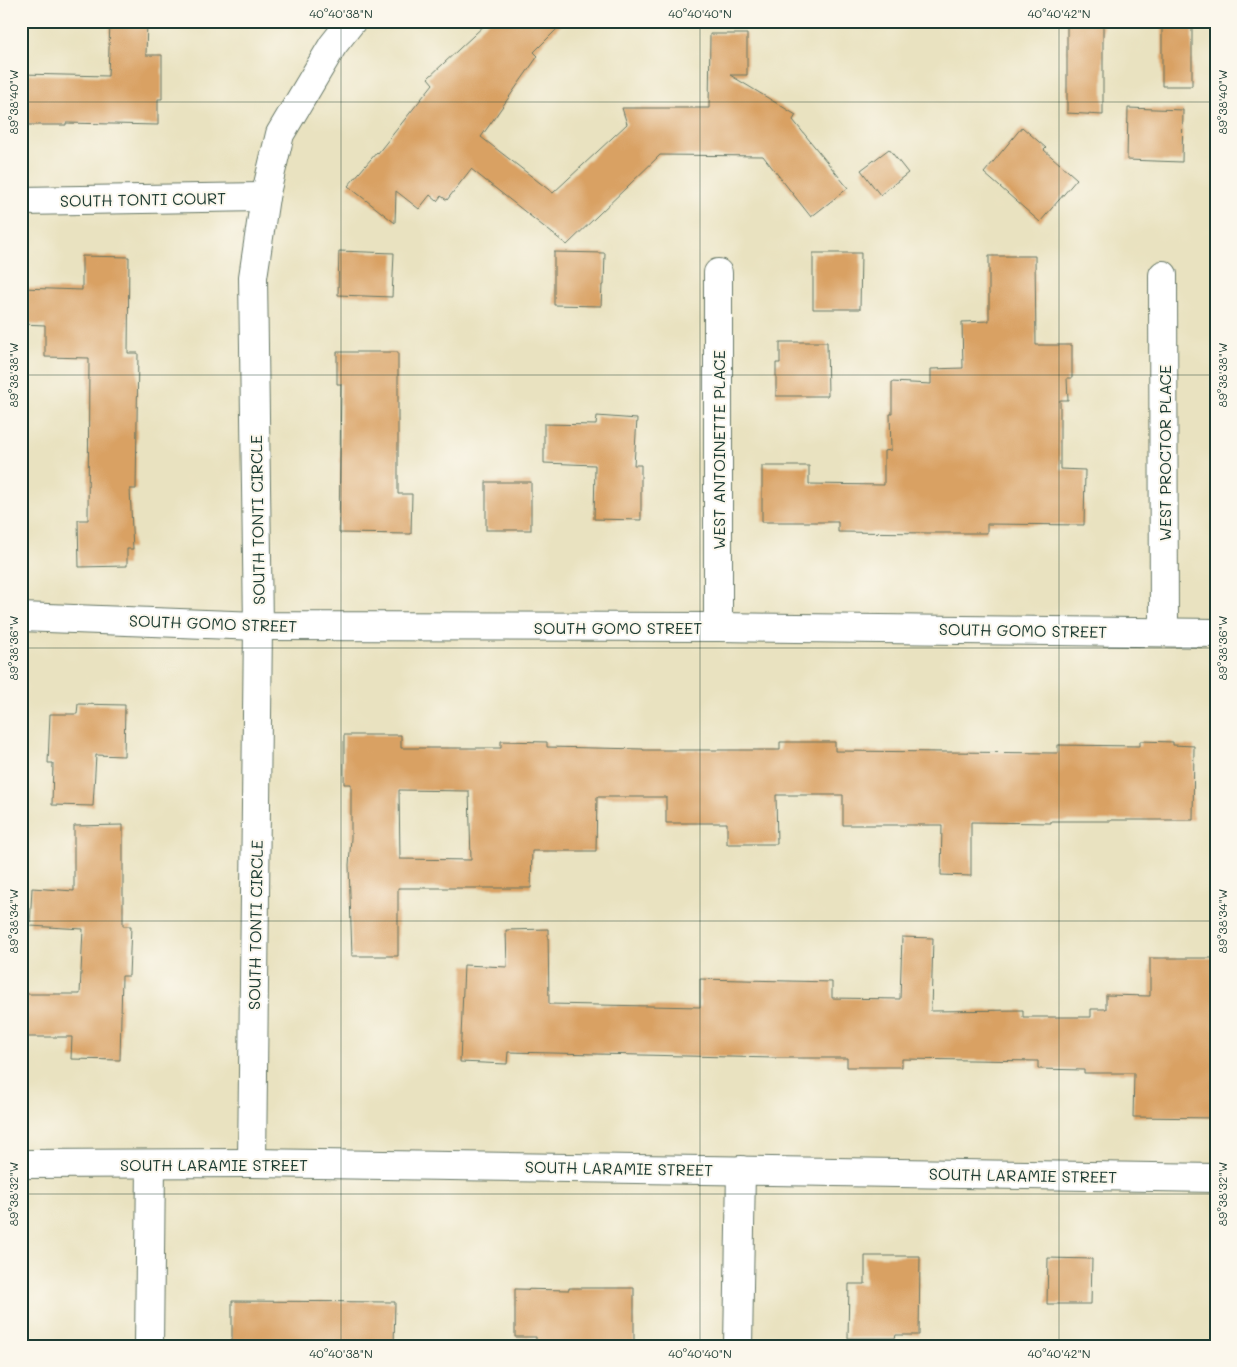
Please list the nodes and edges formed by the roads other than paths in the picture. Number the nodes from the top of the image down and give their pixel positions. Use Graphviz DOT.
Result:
graph roads {
  1 [pos="352,21"];
  2 [pos="265,197"];
  3 [pos="21,201"];
  4 [pos="718,273"];
  5 [pos="1163,275"];
  6 [pos="21,617"];
  7 [pos="258,626"];
  8 [pos="718,627"];
  9 [pos="1164,631"];
  10 [pos="1216,633"];
  11 [pos="252,1163"];
  12 [pos="21,1164"];
  13 [pos="151,1165"];
  14 [pos="741,1170"];
  15 [pos="1216,1178"];
  16 [pos="150,1346"];
  17 [pos="738,1346"];
  1 -- 2 [label="street, SOUTH TONTI CIRCLE"];
  2 -- 3 [label="street, SOUTH TONTI COURT"];
  2 -- 7 [label="street, SOUTH TONTI CIRCLE"];
  4 -- 8 [label="street, WEST ANTOINETTE PLACE"];
  5 -- 9 [label="street, WEST PROCTOR PLACE"];
  6 -- 7 [label="street, SOUTH GOMO STREET"];
  7 -- 8 [label="street, SOUTH GOMO STREET"];
  7 -- 11 [label="street, SOUTH TONTI CIRCLE"];
  8 -- 9 [label="street, SOUTH GOMO STREET"];
  9 -- 10 [label="street, SOUTH GOMO STREET"];
  11 -- 13 [label="street, SOUTH LARAMIE STREET"];
  11 -- 14 [label="street, SOUTH LARAMIE STREET"];
  12 -- 13 [label="street, SOUTH LARAMIE STREET"];
  13 -- 16 [label="street"];
  14 -- 15 [label="street, SOUTH LARAMIE STREET"];
  14 -- 17 [label="street"];
}
